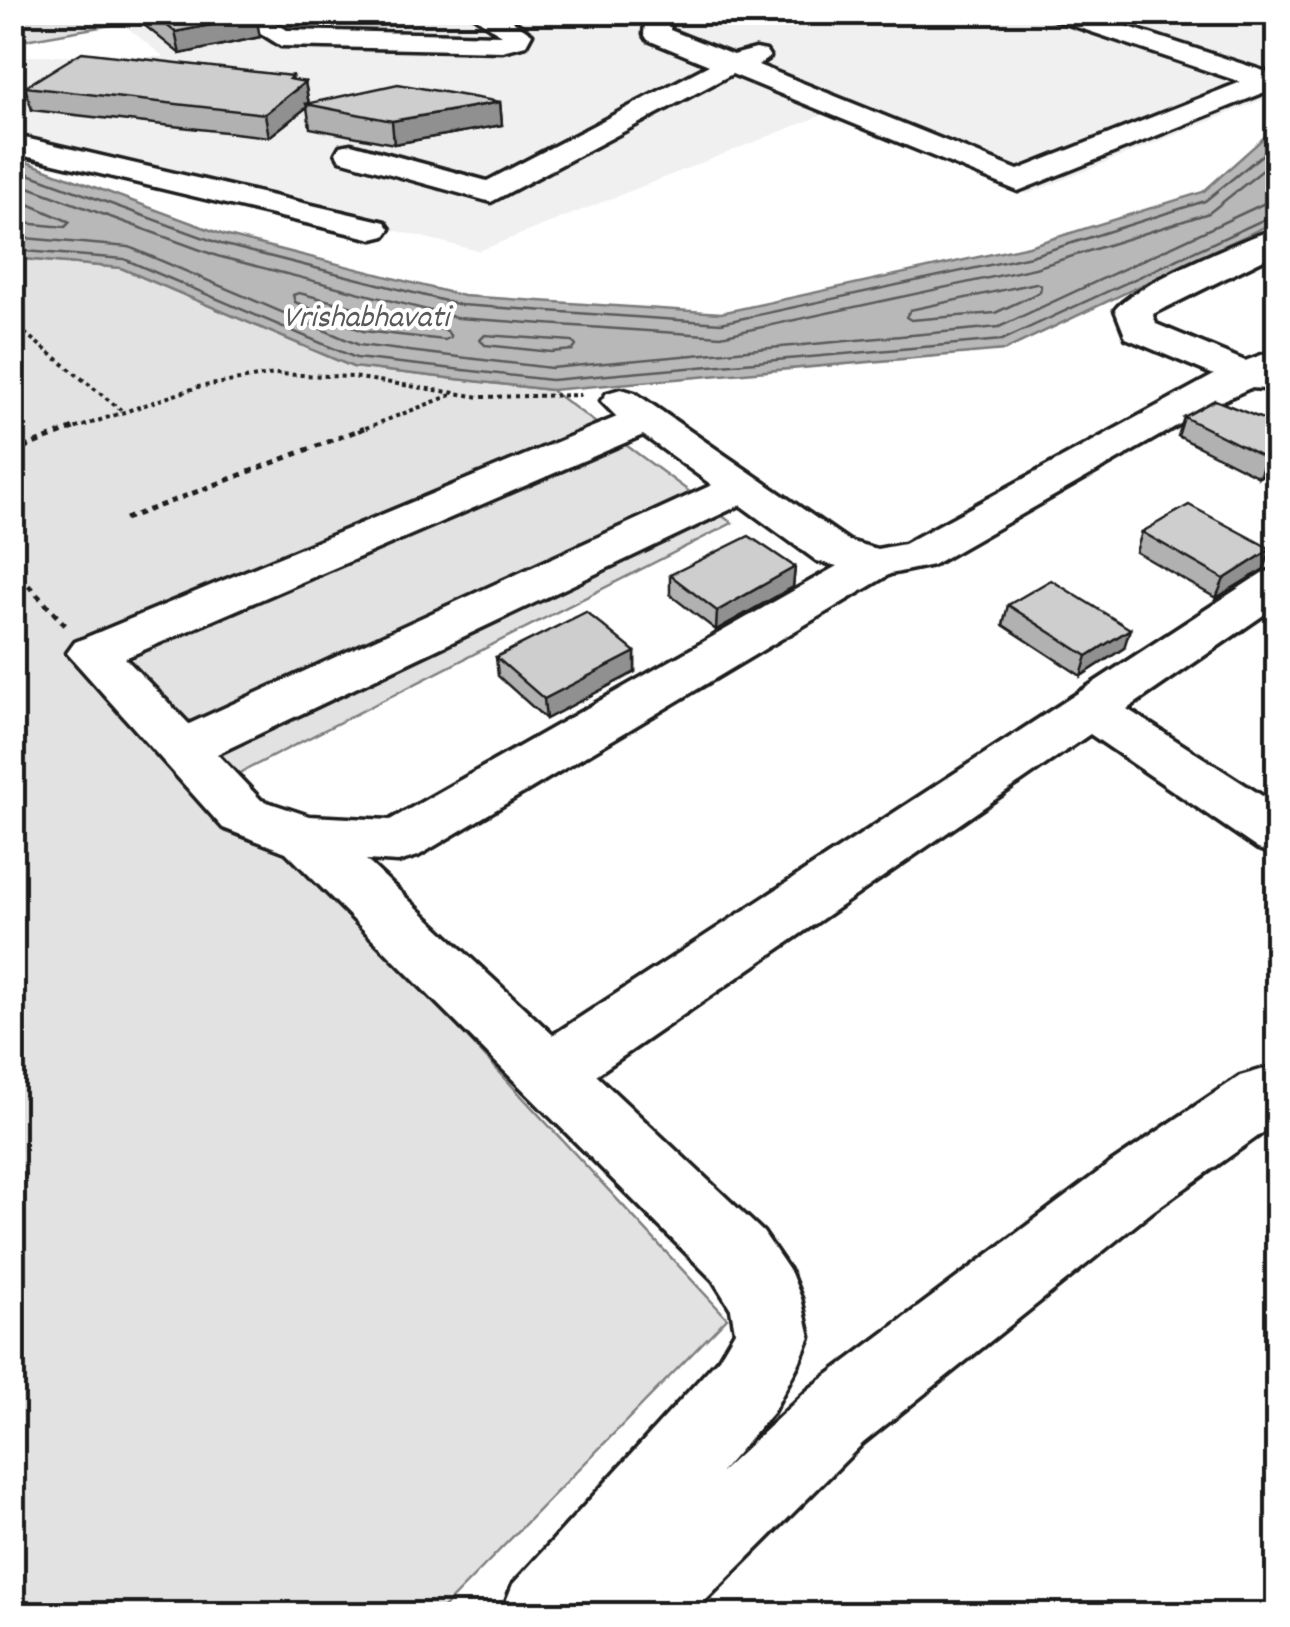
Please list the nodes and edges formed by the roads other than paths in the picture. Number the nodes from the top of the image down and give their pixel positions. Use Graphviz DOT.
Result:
graph roads {
  1 [pos="239,12"];
  2 [pos="480,12"];
  3 [pos="660,12"];
  4 [pos="1056,12"];
  5 [pos="778,50"];
  6 [pos="731,64"];
  7 [pos="1272,79"];
  8 [pos="12,144"];
  9 [pos="351,153"];
  10 [pos="373,229"];
  11 [pos="1278,239"];
  12 [pos="1267,372"];
  13 [pos="1202,396"];
  14 [pos="1247,418"];
  15 [pos="744,488"];
  16 [pos="876,563"];
  17 [pos="1278,583"];
  18 [pos="1090,709"];
  19 [pos="182,750"];
  20 [pos="1278,834"];
  21 [pos="306,837"];
  22 [pos="548,1072"];
  23 [pos="1278,1093"];
  24 [pos="544,1614"];
  25 [pos="633,1614"];
  1 -- 2 [label="street"];
  3 -- 6 [label="street"];
  4 -- 7 [label="street"];
  5 -- 6 [label="street"];
  6 -- 7 [label="street"];
  6 -- 9 [label="street"];
  8 -- 10 [label="street"];
  11 -- 12 [label="street"];
  12 -- 13 [label="street"];
  13 -- 14 [label="street"];
  13 -- 16 [label="street"];
  15 -- 16 [label="street"];
  15 -- 19 [label="street"];
  15 -- 19 [label="street"];
  16 -- 21 [label="street"];
  17 -- 18 [label="street"];
  18 -- 20 [label="street"];
  18 -- 22 [label="street"];
  19 -- 21 [label="street"];
  21 -- 22 [label="street"];
  22 -- 24 [label="street"];
  23 -- 25 [label="street"];
}
